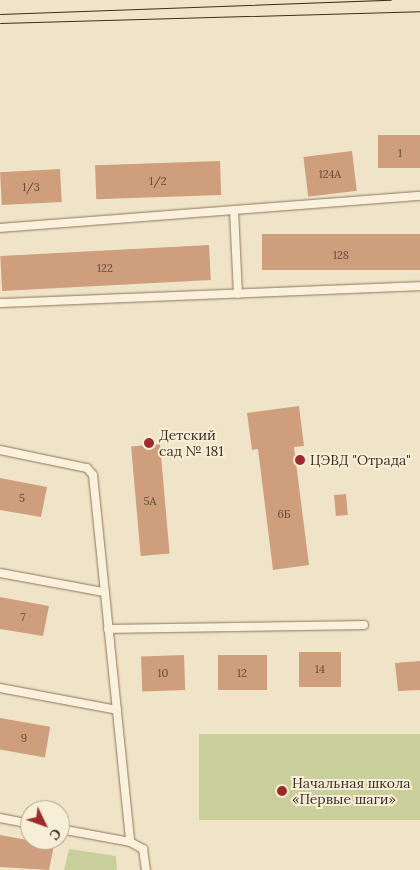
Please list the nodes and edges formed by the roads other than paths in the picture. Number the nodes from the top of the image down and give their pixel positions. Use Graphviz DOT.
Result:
graph roads {
  1 [pos="420,196"];
  2 [pos="234,210"];
  3 [pos="0,228"];
  4 [pos="420,286"];
  5 [pos="238,294"];
  6 [pos="0,303"];
  7 [pos="0,450"];
  8 [pos="0,572"];
  9 [pos="104,592"];
  10 [pos="364,626"];
  11 [pos="108,628"];
  12 [pos="0,688"];
  13 [pos="116,710"];
  14 [pos="0,818"];
  15 [pos="20,822"];
  16 [pos="70,831"];
  17 [pos="130,842"];
  18 [pos="146,870"];
  1 -- 2 [label="lane"];
  2 -- 3 [label="lane"];
  2 -- 5 [label="lane"];
  4 -- 5 [label="lane"];
  5 -- 6 [label="lane"];
  7 -- 9 [label="lane"];
  8 -- 9 [label="lane"];
  9 -- 11 [label="lane"];
  10 -- 11 [label="lane"];
  11 -- 13 [label="lane"];
  12 -- 13 [label="lane"];
  13 -- 17 [label="lane"];
  14 -- 15 [label="lane"];
  16 -- 17 [label="lane"];
  17 -- 18 [label="lane"];
}
